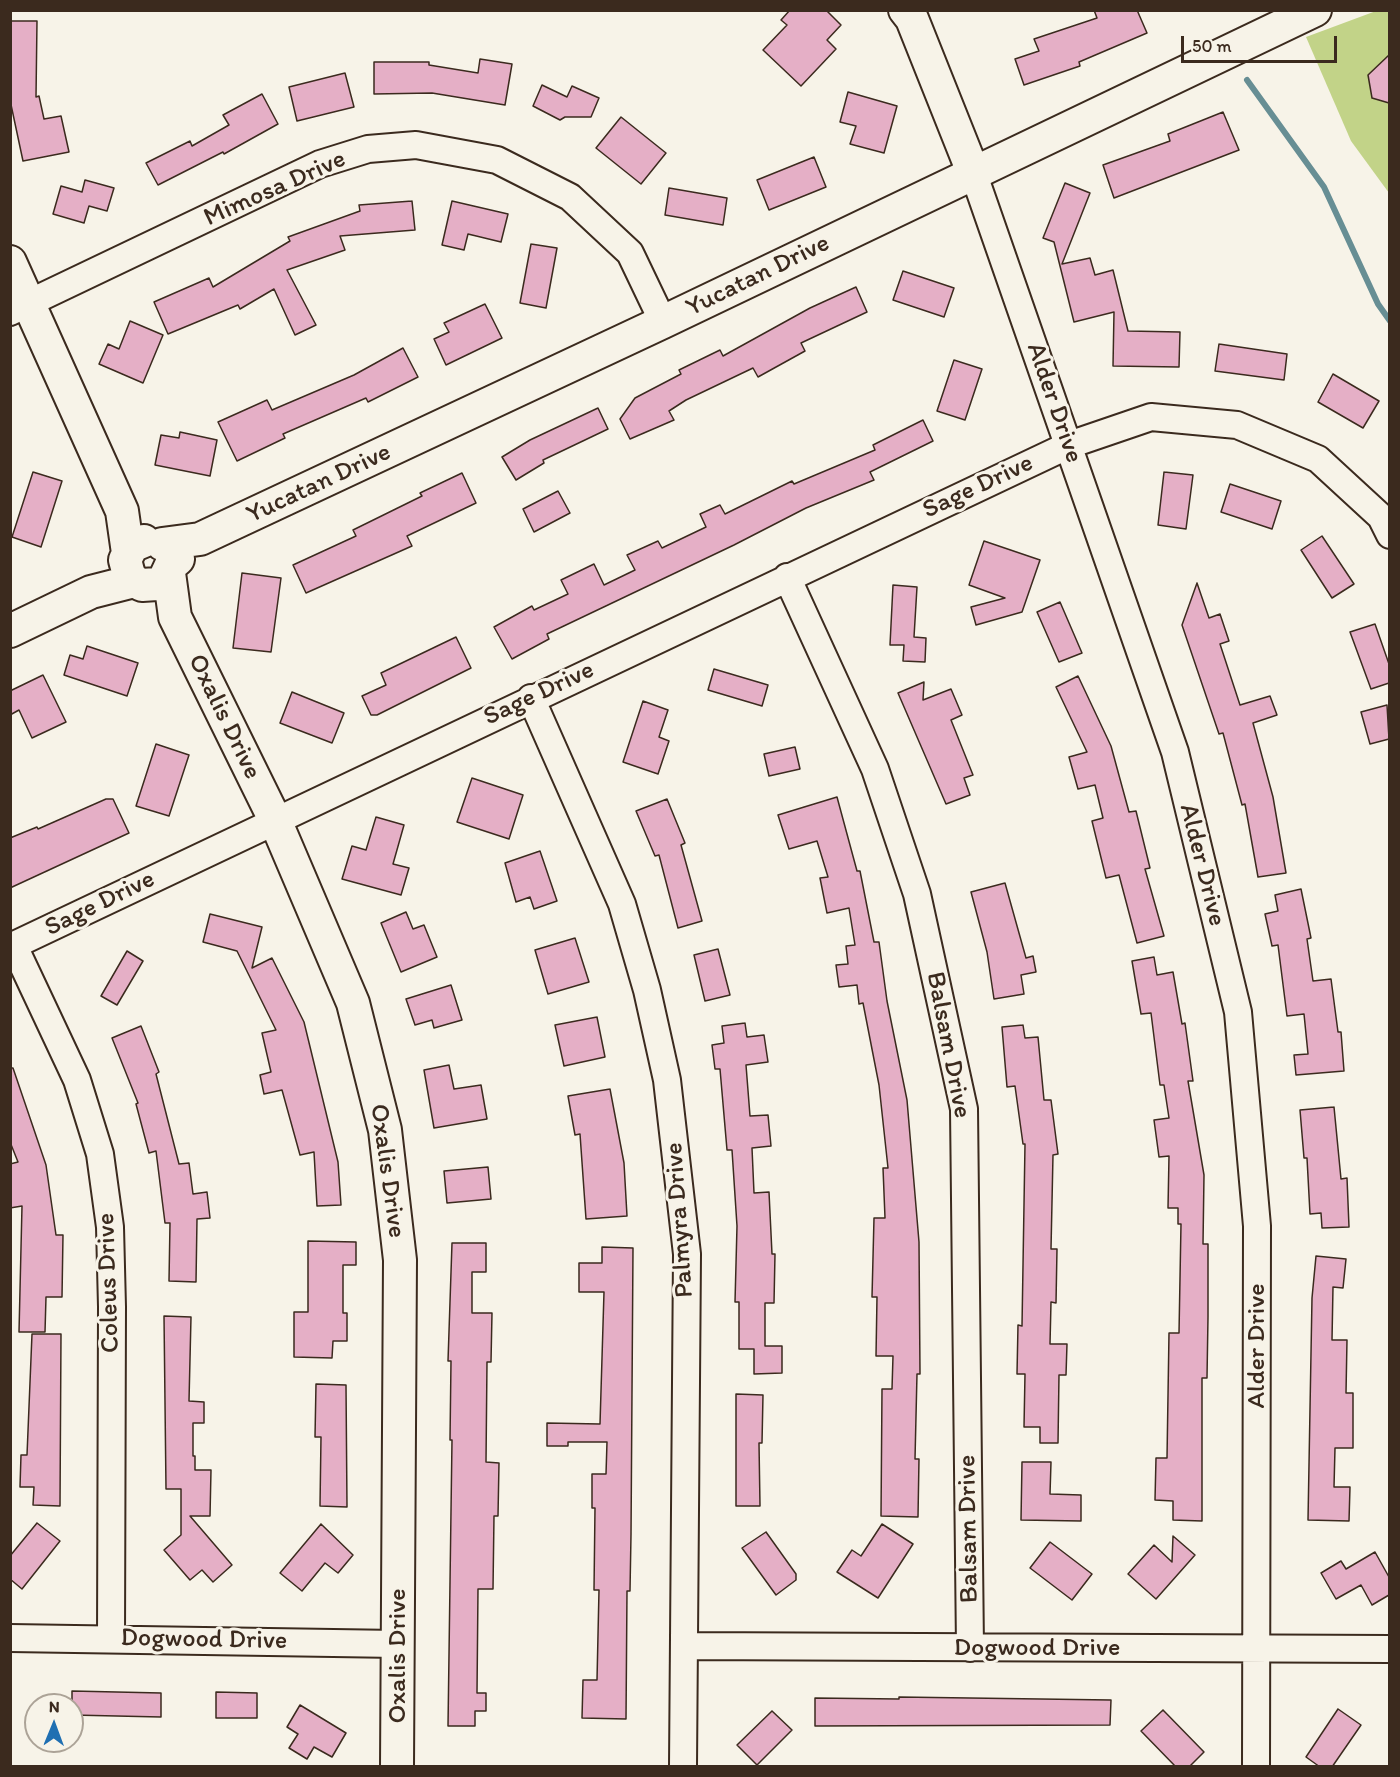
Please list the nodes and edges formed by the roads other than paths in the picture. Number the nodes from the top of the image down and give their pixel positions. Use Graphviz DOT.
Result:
graph roads {
  1 [pos="905,10"];
  2 [pos="1315,10"];
  3 [pos="973,172"];
  4 [pos="10,262"];
  5 [pos="20,308"];
  6 [pos="663,322"];
  7 [pos="1069,445"];
  8 [pos="1389,535"];
  9 [pos="147,563"];
  10 [pos="787,577"];
  11 [pos="10,631"];
  12 [pos="531,698"];
  13 [pos="275,820"];
  14 [pos="12,946"];
  15 [pos="10,1638"];
  16 [pos="111,1638"];
  17 [pos="398,1644"];
  18 [pos="685,1646"];
  19 [pos="970,1648"];
  20 [pos="1258,1648"];
  21 [pos="1389,1649"];
  22 [pos="397,1767"];
  23 [pos="683,1767"];
  24 [pos="1256,1767"];
  1 -- 3 [label="street, Alder Drive"];
  2 -- 3 [label="street, Yucatan Drive"];
  3 -- 6 [label="street, Yucatan Drive"];
  3 -- 7 [label="street, Alder Drive"];
  4 -- 5 [label="street"];
  5 -- 6 [label="street, Mimosa Drive"];
  5 -- 9 [label="street"];
  6 -- 9 [label="street, Yucatan Drive"];
  7 -- 8 [label="street, Sage Drive"];
  7 -- 10 [label="street, Sage Drive"];
  7 -- 20 [label="street, Alder Drive"];
  9 -- 11 [label="street, Yucatan Drive"];
  9 -- 13 [label="street, Oxalis Drive"];
  10 -- 12 [label="street, Sage Drive"];
  10 -- 19 [label="street, Balsam Drive"];
  12 -- 13 [label="street, Sage Drive"];
  12 -- 18 [label="street, Palmyra Drive"];
  13 -- 14 [label="street, Sage Drive"];
  13 -- 17 [label="street, Oxalis Drive"];
  14 -- 16 [label="street, Coleus Drive"];
  15 -- 16 [label="street, Dogwood Drive"];
  16 -- 17 [label="street, Dogwood Drive"];
  17 -- 22 [label="street, Oxalis Drive"];
  18 -- 19 [label="street, Dogwood Drive"];
  18 -- 23 [label="street, Palmyra Drive"];
  19 -- 20 [label="street, Dogwood Drive"];
  20 -- 21 [label="street, Dogwood Drive"];
  20 -- 24 [label="street, Alder Drive"];
}
